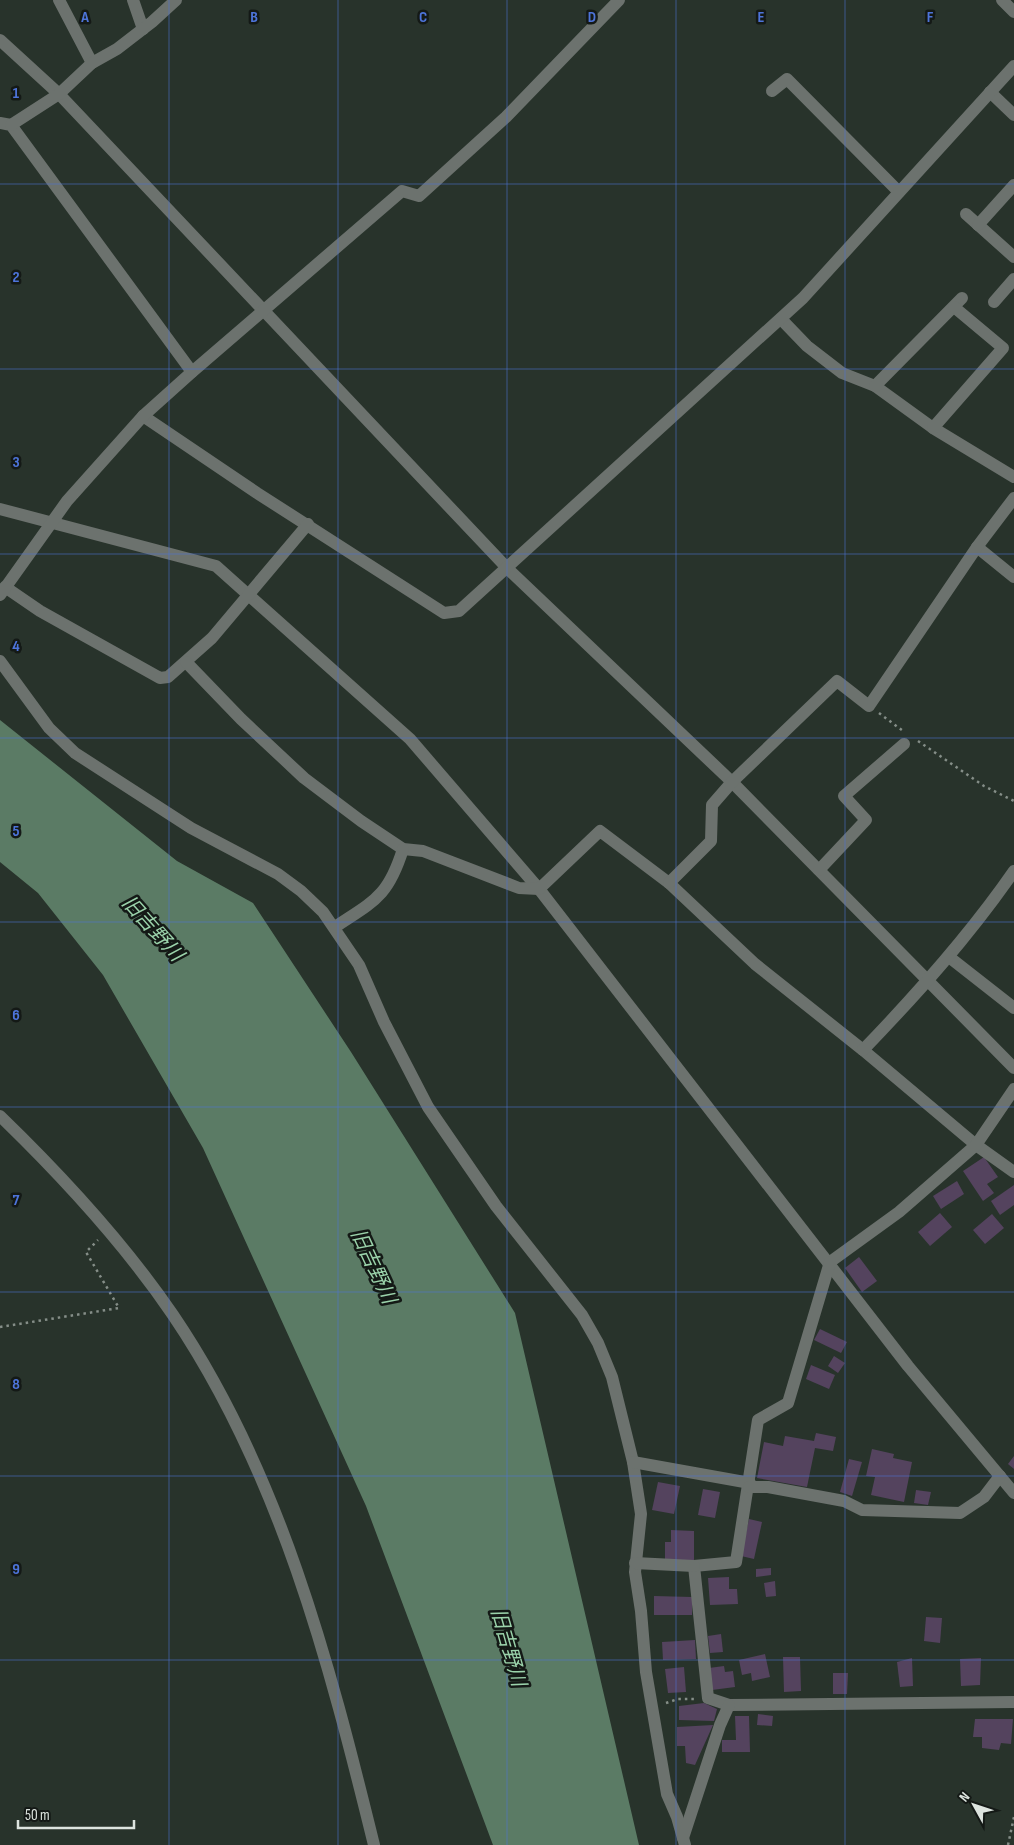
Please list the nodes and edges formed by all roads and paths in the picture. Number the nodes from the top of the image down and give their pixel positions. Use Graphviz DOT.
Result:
graph roads {
  1 [pos="59,0"];
  2 [pos="133,0"];
  3 [pos="176,0"];
  4 [pos="619,0"];
  5 [pos="1002,0"];
  6 [pos="1014,12"];
  7 [pos="144,29"];
  8 [pos="0,40"];
  9 [pos="92,63"];
  10 [pos="1014,66"];
  11 [pos="772,91"];
  12 [pos="990,92"];
  13 [pos="59,94"];
  14 [pos="1014,115"];
  15 [pos="5,124"];
  16 [pos="1014,185"];
  17 [pos="899,192"];
  18 [pos="966,214"];
  19 [pos="978,225"];
  20 [pos="1014,257"];
  21 [pos="1014,279"];
  22 [pos="994,302"];
  23 [pos="265,310"];
  24 [pos="781,319"];
  25 [pos="192,372"];
  26 [pos="875,386"];
  27 [pos="143,416"];
  28 [pos="933,428"];
  29 [pos="1014,478"];
  30 [pos="1014,498"];
  31 [pos="0,509"];
  32 [pos="50,524"];
  33 [pos="308,524"];
  34 [pos="977,547"];
  35 [pos="507,568"];
  36 [pos="1014,577"];
  37 [pos="3,591"];
  38 [pos="247,596"];
  39 [pos="0,661"];
  40 [pos="186,662"];
  41 [pos="869,706"];
  42 [pos="908,739"];
  43 [pos="732,782"];
  44 [pos="1014,801"];
  45 [pos="403,849"];
  46 [pos="819,870"];
  47 [pos="1014,871"];
  48 [pos="669,883"];
  49 [pos="539,889"];
  50 [pos="334,927"];
  51 [pos="949,957"];
  52 [pos="929,981"];
  53 [pos="1014,1008"];
  54 [pos="863,1050"];
  55 [pos="1014,1068"];
  56 [pos="1014,1089"];
  57 [pos="0,1116"];
  58 [pos="976,1145"];
  59 [pos="1014,1172"];
  60 [pos="108,1230"];
  61 [pos="830,1262"];
  62 [pos="0,1327"];
  63 [pos="633,1462"];
  64 [pos="1000,1476"];
  65 [pos="749,1485"];
  66 [pos="1014,1493"];
  67 [pos="635,1563"];
  68 [pos="694,1566"];
  69 [pos="708,1698"];
  70 [pos="1014,1702"];
  71 [pos="728,1705"];
  72 [pos="652,1707"];
  73 [pos="1014,1817"];
  74 [pos="684,1842"];
  75 [pos="374,1845"];
  76 [pos="1008,1845"];
  1 -- 9 [label="street"];
  2 -- 7 [label="street"];
  3 -- 7 [label="street"];
  4 -- 23 [label="street"];
  5 -- 6 [label="street"];
  7 -- 9 [label="street"];
  8 -- 13 [label="street"];
  9 -- 13 [label="street"];
  10 -- 12 [label="street"];
  11 -- 17 [label="street"];
  12 -- 14 [label="street"];
  12 -- 17 [label="street"];
  13 -- 15 [label="street"];
  13 -- 23 [label="street"];
  15 -- 25 [label="street"];
  16 -- 19 [label="street"];
  17 -- 24 [label="street"];
  18 -- 19 [label="street"];
  19 -- 20 [label="street"];
  21 -- 22 [label="street"];
  23 -- 25 [label="street"];
  23 -- 35 [label="street"];
  24 -- 26 [label="street"];
  24 -- 35 [label="street"];
  25 -- 27 [label="street"];
  26 -- 28 [label="street"];
  26 -- 28 [label="street"];
  27 -- 32 [label="street"];
  27 -- 33 [label="street"];
  28 -- 29 [label="street"];
  30 -- 34 [label="street"];
  31 -- 32 [label="street"];
  32 -- 37 [label="street"];
  32 -- 38 [label="street"];
  33 -- 35 [label="street"];
  33 -- 38 [label="street"];
  34 -- 36 [label="street"];
  34 -- 41 [label="street"];
  35 -- 43 [label="street"];
  37 -- 40 [label="street"];
  38 -- 40 [label="street"];
  38 -- 49 [label="street"];
  39 -- 50 [label="street"];
  40 -- 45 [label="street"];
  41 -- 42 [label="path"];
  41 -- 43 [label="street"];
  42 -- 44 [label="path"];
  42 -- 46 [label="street"];
  43 -- 46 [label="street"];
  43 -- 48 [label="street"];
  45 -- 49 [label="street"];
  45 -- 50 [label="street"];
  46 -- 52 [label="street"];
  47 -- 51 [label="street"];
  48 -- 49 [label="street"];
  48 -- 54 [label="street"];
  49 -- 61 [label="street"];
  50 -- 63 [label="street"];
  51 -- 52 [label="street"];
  51 -- 53 [label="street"];
  52 -- 54 [label="street"];
  52 -- 55 [label="street"];
  54 -- 58 [label="street"];
  56 -- 58 [label="street"];
  57 -- 60 [label="street"];
  58 -- 59 [label="street"];
  58 -- 61 [label="street"];
  60 -- 62 [label="path"];
  60 -- 75 [label="street"];
  61 -- 64 [label="street"];
  61 -- 65 [label="street"];
  63 -- 65 [label="street"];
  63 -- 67 [label="street"];
  64 -- 65 [label="street"];
  64 -- 66 [label="street"];
  65 -- 68 [label="street"];
  67 -- 68 [label="street"];
  67 -- 72 [label="street"];
  68 -- 69 [label="street"];
  69 -- 71 [label="street"];
  69 -- 72 [label="path"];
  70 -- 71 [label="street"];
  71 -- 74 [label="street"];
  72 -- 74 [label="street"];
  73 -- 76 [label="path"];
}
